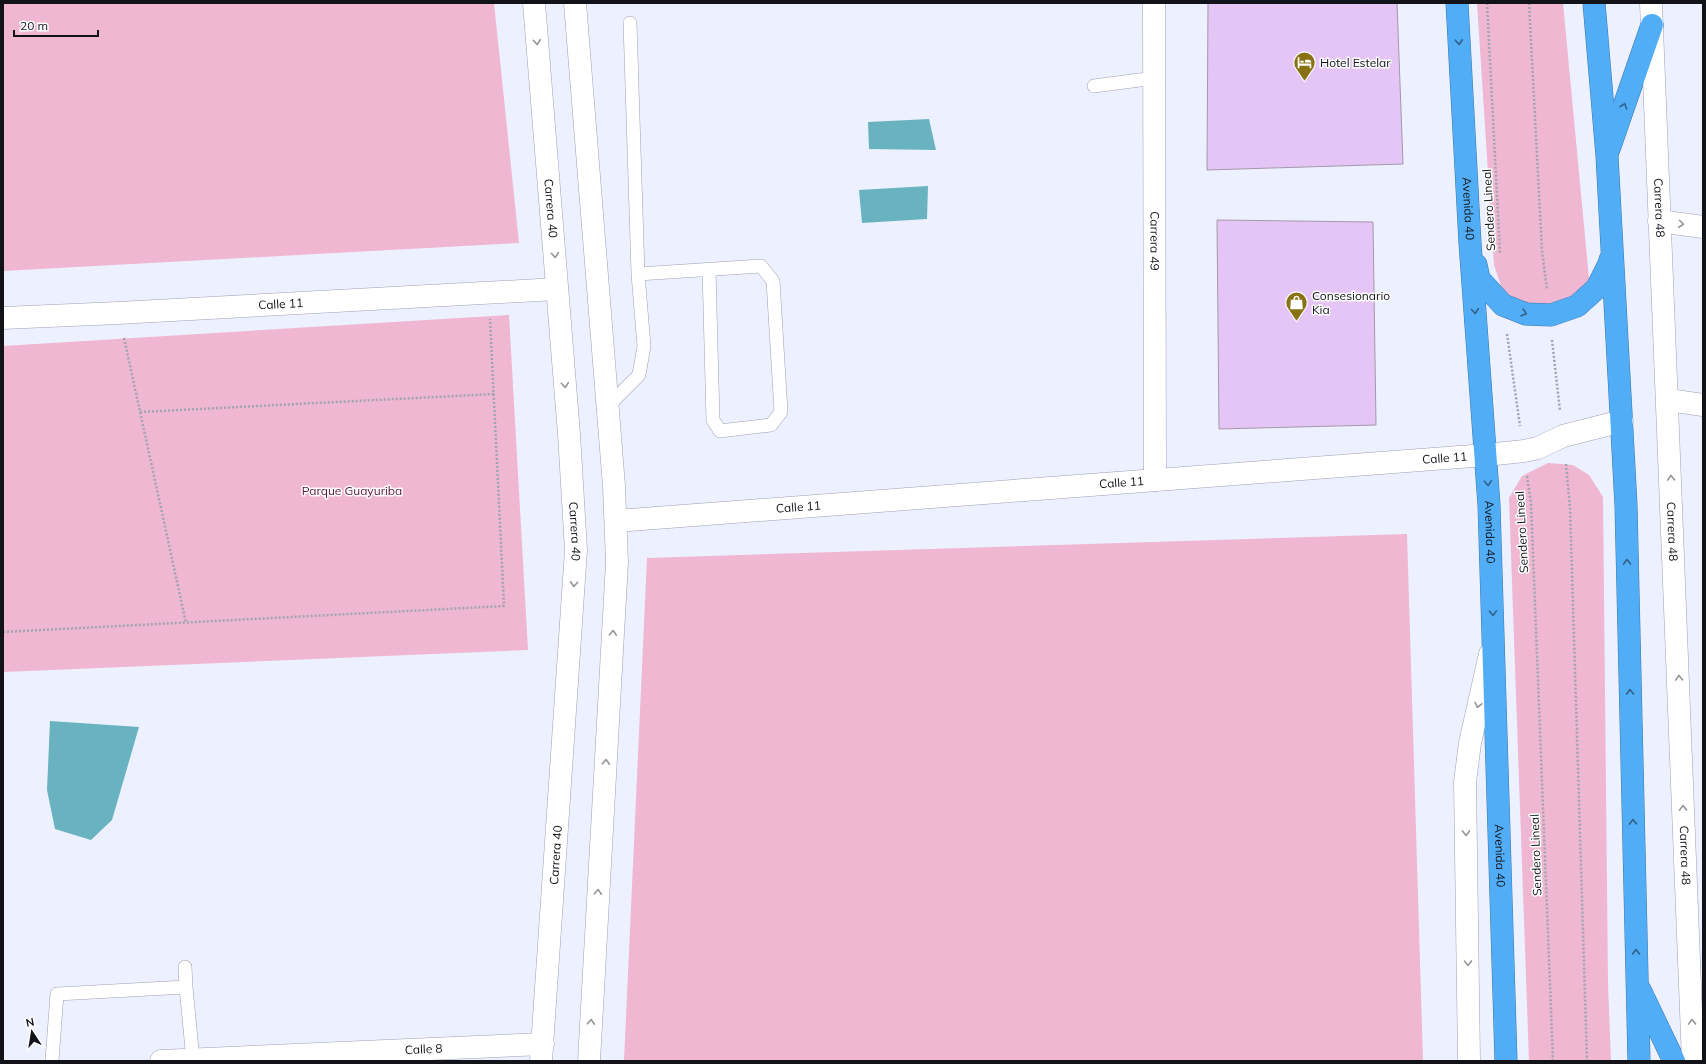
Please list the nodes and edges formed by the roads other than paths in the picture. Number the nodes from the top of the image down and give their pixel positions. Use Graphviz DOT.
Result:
graph roads {
  1 [pos="534,3"];
  2 [pos="575,3"];
  3 [pos="1154,3"];
  4 [pos="1457,3"];
  5 [pos="1594,3"];
  6 [pos="1651,3"];
  7 [pos="630,22"];
  8 [pos="1652,25"];
  9 [pos="1154,78"];
  10 [pos="1094,86"];
  11 [pos="1607,156"];
  12 [pos="1659,221"];
  13 [pos="1703,227"];
  14 [pos="1611,237"];
  15 [pos="1470,243"];
  16 [pos="709,270"];
  17 [pos="638,274"];
  18 [pos="558,289"];
  19 [pos="3,318"];
  20 [pos="1668,400"];
  21 [pos="1703,405"];
  22 [pos="608,407"];
  23 [pos="1622,421"];
  24 [pos="1486,455"];
  25 [pos="1155,480"];
  26 [pos="616,521"];
  27 [pos="1494,639"];
  28 [pos="185,967"];
  29 [pos="1636,983"];
  30 [pos="186,987"];
  31 [pos="1696,1050"];
  32 [pos="542,1052"];
  33 [pos="193,1060"];
  34 [pos="52,1061"];
  35 [pos="161,1061"];
  36 [pos="589,1061"];
  37 [pos="1470,1061"];
  38 [pos="1506,1061"];
  39 [pos="1639,1061"];
  40 [pos="1674,1061"];
  1 -- 18 [label="street, Carrera 40, one-way"];
  2 -- 22 [label="street"];
  3 -- 9 [label="street, Carrera 49"];
  4 -- 15 [label="highway, Avenida 40, one-way"];
  5 -- 11 [label="highway"];
  6 -- 8 [label="street, Carrera 48"];
  7 -- 17 [label="lane"];
  11 -- 8 [label="highway, one-way"];
  8 -- 12 [label="street, Carrera 48"];
  9 -- 10 [label="lane"];
  9 -- 25 [label="street, Carrera 49"];
  11 -- 14 [label="highway"];
  12 -- 13 [label="street, one-way"];
  12 -- 20 [label="street, Carrera 48"];
  15 -- 14 [label="highway, one-way"];
  14 -- 23 [label="highway"];
  15 -- 24 [label="highway, Avenida 40, one-way"];
  16 -- 16 [label="lane"];
  16 -- 17 [label="lane"];
  17 -- 22 [label="lane"];
  18 -- 19 [label="street, Calle 11"];
  18 -- 32 [label="street, Carrera 40, one-way"];
  20 -- 21 [label="street"];
  31 -- 20 [label="street, Carrera 48, one-way"];
  22 -- 26 [label="street"];
  23 -- 24 [label="street, Calle 11"];
  29 -- 23 [label="highway, one-way"];
  24 -- 25 [label="street, Calle 11"];
  24 -- 27 [label="highway, Avenida 40, one-way"];
  25 -- 26 [label="street, Calle 11"];
  36 -- 26 [label="street, one-way"];
  27 -- 37 [label="street, one-way"];
  27 -- 38 [label="highway, Avenida 40"];
  28 -- 30 [label="lane"];
  29 -- 39 [label="highway"];
  29 -- 40 [label="highway"];
  30 -- 33 [label="lane"];
  30 -- 34 [label="lane"];
  32 -- 33 [label="street, Calle 8"];
  33 -- 35 [label="street, Calle 8"];
}
